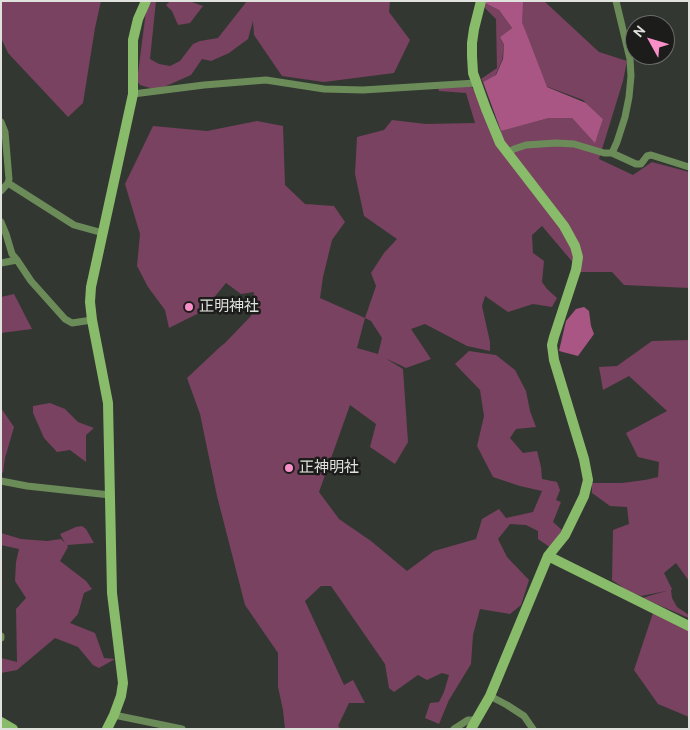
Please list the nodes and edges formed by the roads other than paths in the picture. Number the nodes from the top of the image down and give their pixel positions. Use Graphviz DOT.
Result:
graph roads {
  1 [pos="146,1"];
  2 [pos="481,1"];
  3 [pos="616,1"];
  4 [pos="476,83"];
  5 [pos="133,94"];
  6 [pos="1,122"];
  7 [pos="507,153"];
  8 [pos="612,153"];
  9 [pos="689,167"];
  10 [pos="8,183"];
  11 [pos="1,191"];
  12 [pos="1,222"];
  13 [pos="103,233"];
  14 [pos="17,260"];
  15 [pos="1,263"];
  16 [pos="92,320"];
  17 [pos="1,481"];
  18 [pos="110,495"];
  19 [pos="548,556"];
  20 [pos="689,626"];
  21 [pos="490,696"];
  22 [pos="114,715"];
  23 [pos="1,722"];
  24 [pos="474,725"];
  25 [pos="13,729"];
  26 [pos="107,729"];
  27 [pos="182,729"];
  28 [pos="454,729"];
  29 [pos="532,729"];
  1 -- 5 [label="street"];
  2 -- 4 [label="street"];
  3 -- 8 [label="street"];
  4 -- 5 [label="street"];
  4 -- 7 [label="street"];
  5 -- 13 [label="street"];
  6 -- 10 [label="street"];
  7 -- 8 [label="street"];
  7 -- 19 [label="street"];
  8 -- 9 [label="street"];
  10 -- 11 [label="street"];
  10 -- 13 [label="street"];
  12 -- 14 [label="street"];
  13 -- 16 [label="street"];
  14 -- 15 [label="street"];
  14 -- 16 [label="street"];
  16 -- 18 [label="street"];
  17 -- 18 [label="street"];
  18 -- 22 [label="street"];
  19 -- 20 [label="street"];
  19 -- 21 [label="street"];
  21 -- 24 [label="street"];
  21 -- 29 [label="street"];
  22 -- 26 [label="street"];
  22 -- 27 [label="street"];
  23 -- 25 [label="street"];
  24 -- 28 [label="street"];
}
